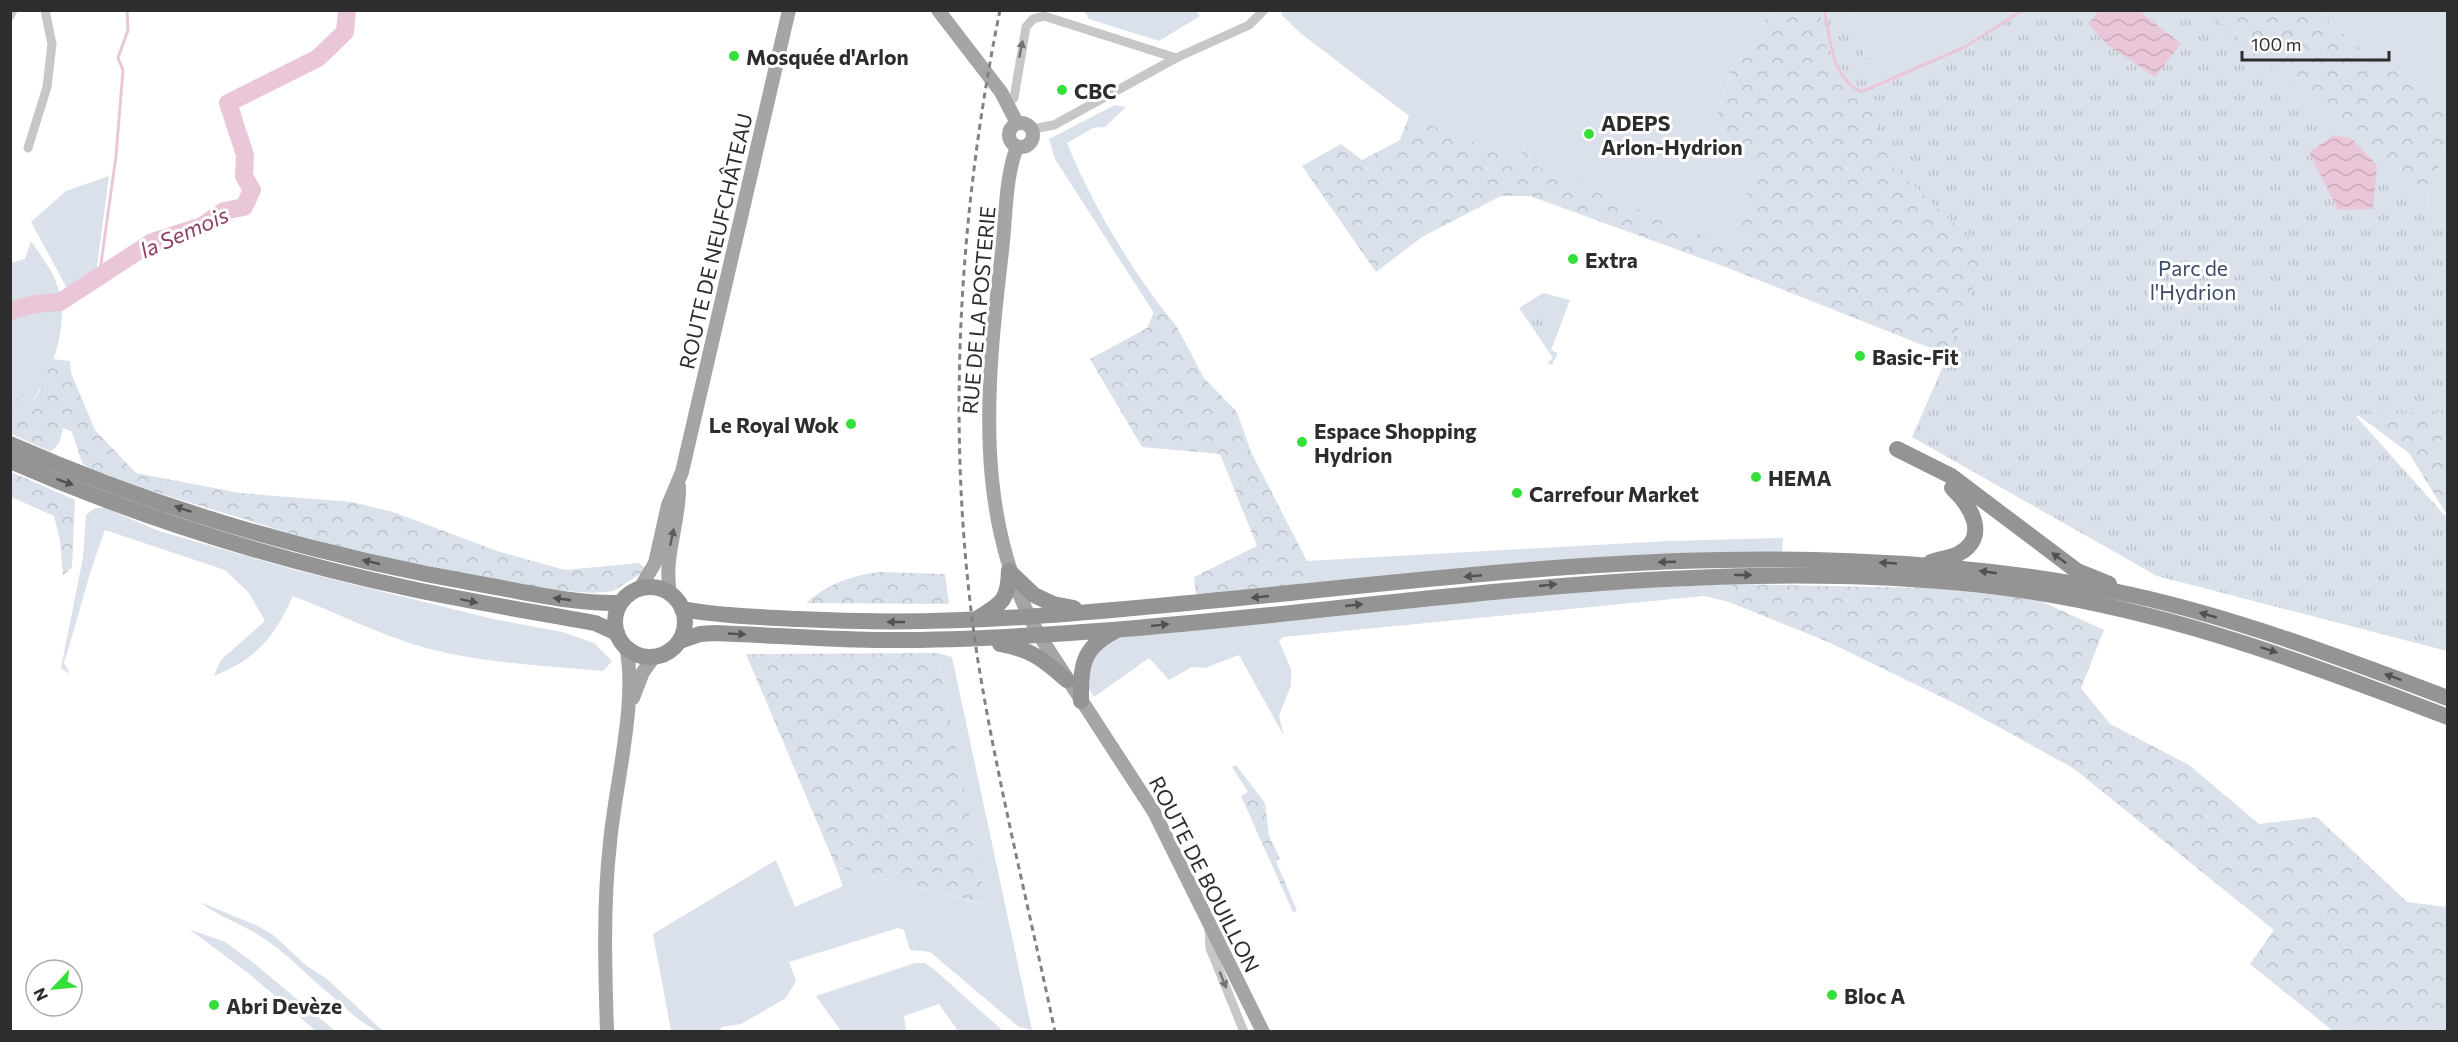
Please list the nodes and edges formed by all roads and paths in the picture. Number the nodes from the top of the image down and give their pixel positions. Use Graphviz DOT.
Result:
graph roads {
  1 [pos="13,10"];
  2 [pos="45,10"];
  3 [pos="789,10"];
  4 [pos="938,10"];
  5 [pos="1264,10"];
  6 [pos="10,16"];
  7 [pos="1176,58"];
  8 [pos="1008,104"];
  9 [pos="1017,123"];
  10 [pos="1032,129"];
  11 [pos="1017,147"];
  12 [pos="28,148"];
  13 [pos="10,444"];
  14 [pos="10,460"];
  15 [pos="679,481"];
  16 [pos="1924,564"];
  17 [pos="1009,571"];
  18 [pos="640,588"];
  19 [pos="670,593"];
  20 [pos="2129,595"];
  21 [pos="620,603"];
  22 [pos="682,609"];
  23 [pos="1002,611"];
  24 [pos="1083,613"];
  25 [pos="1028,617"];
  26 [pos="1118,630"];
  27 [pos="1039,635"];
  28 [pos="621,640"];
  29 [pos="680,641"];
  30 [pos="1008,641"];
  31 [pos="654,657"];
  32 [pos="1067,680"];
  33 [pos="2448,698"];
  34 [pos="1081,701"];
  35 [pos="627,714"];
  36 [pos="2448,717"];
  37 [pos="1209,927"];
  38 [pos="608,1032"];
  39 [pos="1244,1032"];
  40 [pos="1263,1032"];
  1 -- 6 [label="street"];
  2 -- 12 [label="street"];
  3 -- 15 [label="main road, ROUTE DE NEUFCHÂTEAU"];
  4 -- 8 [label="main road, RUE DE LA POSTERIE"];
  5 -- 7 [label="street"];
  8 -- 7 [label="street, one-way"];
  7 -- 10 [label="street"];
  8 -- 9 [label="main road, RUE DE LA POSTERIE"];
  9 -- 10 [label="main road"];
  9 -- 11 [label="main road, RUE DE LA POSTERIE"];
  10 -- 11 [label="main road"];
  11 -- 17 [label="main road, RUE DE LA POSTERIE"];
  21 -- 13 [label="highway, one-way"];
  14 -- 28 [label="highway, one-way"];
  15 -- 18 [label="main road, ROUTE DE NEUFCHÂTEAU"];
  19 -- 15 [label="main road, ROUTE DE NEUFCHÂTEAU, one-way"];
  20 -- 16 [label="highway, one-way"];
  20 -- 16 [label="highway, one-way"];
  16 -- 24 [label="highway, one-way"];
  17 -- 23 [label="highway"];
  17 -- 24 [label="highway"];
  17 -- 25 [label="main road, RUE DE LA POSTERIE"];
  18 -- 19 [label="highway"];
  18 -- 21 [label="highway"];
  19 -- 22 [label="highway"];
  33 -- 20 [label="highway, one-way"];
  21 -- 28 [label="highway"];
  23 -- 22 [label="highway, one-way"];
  22 -- 29 [label="highway"];
  23 -- 25 [label="highway"];
  24 -- 25 [label="highway"];
  25 -- 27 [label="main road, ROUTE DE BOUILLON"];
  26 -- 27 [label="highway"];
  26 -- 34 [label="highway"];
  26 -- 36 [label="highway, one-way"];
  27 -- 30 [label="highway"];
  27 -- 32 [label="main road, ROUTE DE BOUILLON"];
  28 -- 31 [label="highway"];
  28 -- 35 [label="main road"];
  29 -- 30 [label="highway, one-way"];
  29 -- 31 [label="highway"];
  30 -- 32 [label="highway"];
  31 -- 35 [label="main road"];
  32 -- 34 [label="main road, ROUTE DE BOUILLON"];
  34 -- 37 [label="main road, ROUTE DE BOUILLON"];
  35 -- 38 [label="main road"];
  37 -- 39 [label="street, one-way"];
  37 -- 40 [label="main road, ROUTE DE BOUILLON"];
}
